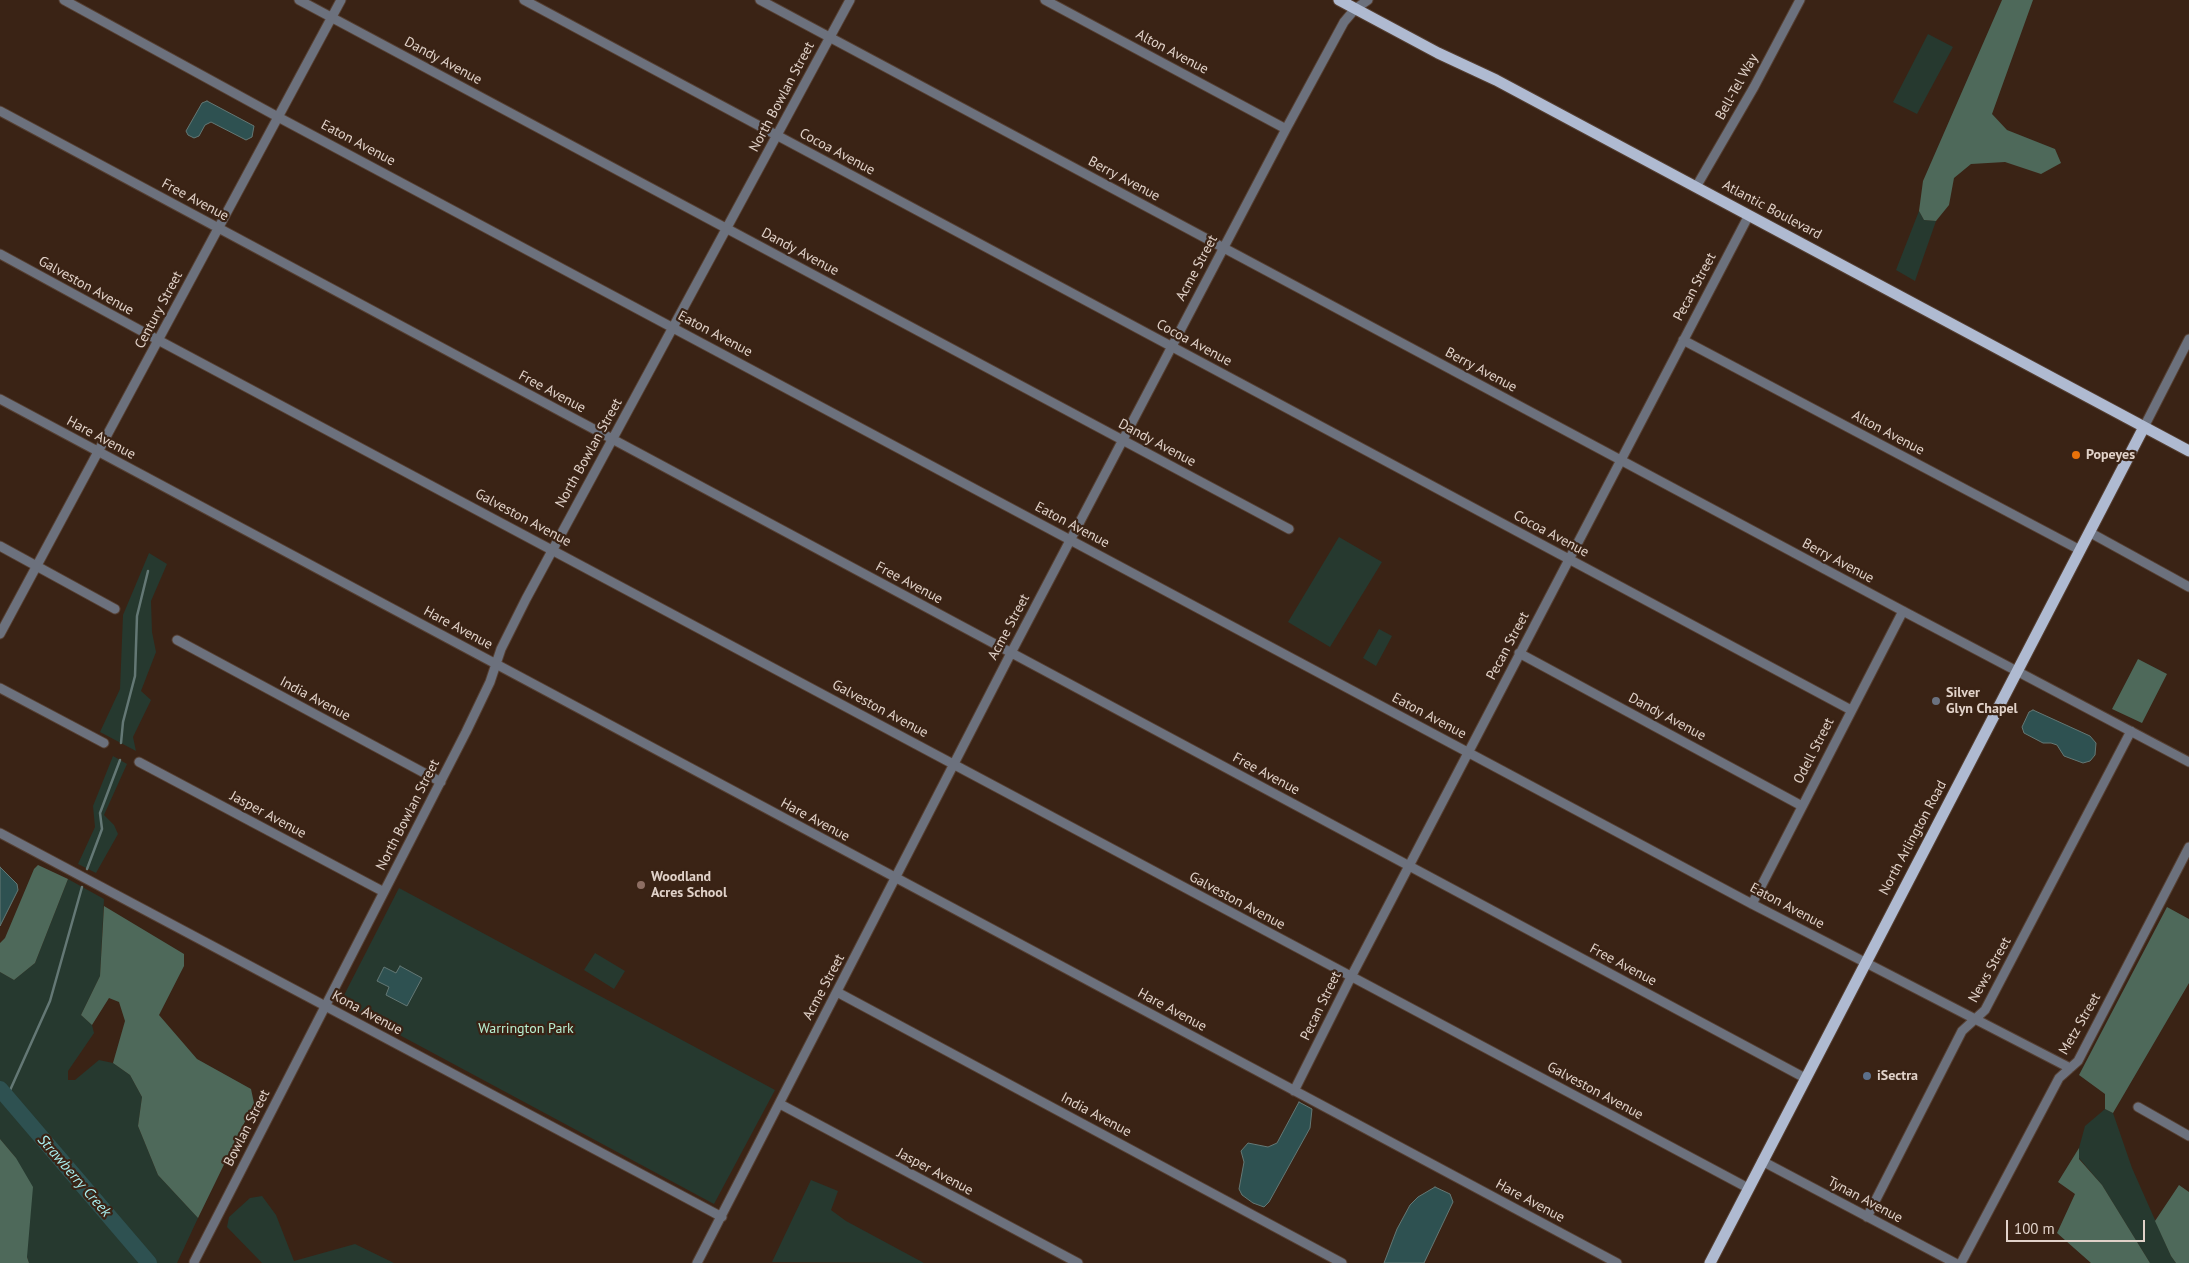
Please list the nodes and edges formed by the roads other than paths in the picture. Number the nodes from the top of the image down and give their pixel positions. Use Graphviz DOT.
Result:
graph roads {
  1 [pos="64,0"];
  2 [pos="299,0"];
  3 [pos="341,0"];
  4 [pos="524,0"];
  5 [pos="760,0"];
  6 [pos="850,0"];
  7 [pos="1045,0"];
  8 [pos="1339,0"];
  9 [pos="1368,0"];
  10 [pos="1800,0"];
  11 [pos="1356,4"];
  12 [pos="332,18"];
  13 [pos="830,37"];
  14 [pos="0,111"];
  15 [pos="278,117"];
  16 [pos="1286,129"];
  17 [pos="777,135"];
  18 [pos="1696,187"];
  19 [pos="1749,215"];
  20 [pos="218,228"];
  21 [pos="727,228"];
  22 [pos="1224,248"];
  23 [pos="0,254"];
  24 [pos="673,327"];
  25 [pos="2189,339"];
  26 [pos="158,340"];
  27 [pos="1683,340"];
  28 [pos="1171,347"];
  29 [pos="0,399"];
  30 [pos="2144,426"];
  31 [pos="612,440"];
  32 [pos="1122,440"];
  33 [pos="2189,451"];
  34 [pos="99,452"];
  35 [pos="1620,460"];
  36 [pos="1289,529"];
  37 [pos="2089,532"];
  38 [pos="1070,540"];
  39 [pos="0,546"];
  40 [pos="552,549"];
  41 [pos="2080,550"];
  42 [pos="1569,559"];
  43 [pos="38,566"];
  44 [pos="2189,587"];
  45 [pos="115,609"];
  46 [pos="1903,611"];
  47 [pos="0,634"];
  48 [pos="177,640"];
  49 [pos="1520,653"];
  50 [pos="1011,654"];
  51 [pos="496,664"];
  52 [pos="2018,671"];
  53 [pos="0,688"];
  54 [pos="1851,710"];
  55 [pos="2131,731"];
  56 [pos="104,743"];
  57 [pos="1468,752"];
  58 [pos="139,762"];
  59 [pos="2189,762"];
  60 [pos="954,764"];
  61 [pos="441,782"];
  62 [pos="1802,806"];
  63 [pos="0,833"];
  64 [pos="2189,847"];
  65 [pos="1410,866"];
  66 [pos="896,879"];
  67 [pos="384,892"];
  68 [pos="1752,904"];
  69 [pos="1865,963"];
  70 [pos="1350,977"];
  71 [pos="837,992"];
  72 [pos="324,1006"];
  73 [pos="1974,1020"];
  74 [pos="2070,1068"];
  75 [pos="1805,1078"];
  76 [pos="1294,1091"];
  77 [pos="780,1104"];
  78 [pos="2138,1107"];
  79 [pos="2189,1136"];
  80 [pos="1762,1161"];
  81 [pos="1748,1188"];
  82 [pos="722,1217"];
  83 [pos="1866,1217"];
  84 [pos="194,1262"];
  85 [pos="697,1263"];
  86 [pos="1078,1263"];
  87 [pos="1342,1263"];
  88 [pos="1618,1263"];
  89 [pos="1710,1263"];
  90 [pos="1955,1263"];
  91 [pos="1961,1263"];
  1 -- 15 [label="street, Eaton Avenue"];
  2 -- 12 [label="street, Dandy Avenue"];
  3 -- 12 [label="street, Century Street"];
  4 -- 17 [label="street, Cocoa Avenue"];
  5 -- 13 [label="street, Berry Avenue"];
  6 -- 13 [label="street, North Bowlan Street"];
  7 -- 16 [label="street, Alton Avenue"];
  8 -- 11 [label="main road, Atlantic Boulevard"];
  9 -- 11 [label="street, Acme Street"];
  10 -- 18 [label="street, Bell-Tel Way"];
  11 -- 16 [label="street, Acme Street"];
  11 -- 18 [label="main road, Atlantic Boulevard"];
  12 -- 15 [label="street, Century Street"];
  12 -- 21 [label="street, Dandy Avenue"];
  13 -- 17 [label="street, North Bowlan Street"];
  13 -- 22 [label="street, Berry Avenue"];
  14 -- 20 [label="street, Free Avenue"];
  15 -- 20 [label="street, Century Street"];
  15 -- 24 [label="street, Eaton Avenue"];
  16 -- 22 [label="street, Acme Street"];
  17 -- 21 [label="street, North Bowlan Street"];
  17 -- 28 [label="street, Cocoa Avenue"];
  18 -- 19 [label="main road, Atlantic Boulevard"];
  19 -- 27 [label="street, Pecan Street"];
  19 -- 30 [label="main road, Atlantic Boulevard"];
  20 -- 26 [label="street, Century Street"];
  20 -- 31 [label="street, Free Avenue"];
  21 -- 24 [label="street, North Bowlan Street"];
  21 -- 32 [label="street, Dandy Avenue"];
  22 -- 28 [label="street, Acme Street"];
  22 -- 35 [label="street, Berry Avenue"];
  23 -- 26 [label="street, Galveston Avenue"];
  24 -- 31 [label="street, North Bowlan Street"];
  24 -- 38 [label="street, Eaton Avenue"];
  25 -- 30 [label="street"];
  26 -- 34 [label="street, Century Street"];
  26 -- 40 [label="street, Galveston Avenue"];
  27 -- 35 [label="street, Pecan Street"];
  27 -- 41 [label="street, Alton Avenue"];
  28 -- 32 [label="street, Acme Street"];
  28 -- 42 [label="street, Cocoa Avenue"];
  29 -- 34 [label="street, Hare Avenue"];
  30 -- 33 [label="main road, Atlantic Boulevard"];
  30 -- 37 [label="main road, North Arlington Road"];
  31 -- 40 [label="street, North Bowlan Street"];
  31 -- 50 [label="street, Free Avenue"];
  32 -- 36 [label="street, Dandy Avenue"];
  32 -- 38 [label="street, Acme Street"];
  34 -- 43 [label="street, Century Street"];
  34 -- 51 [label="street, Hare Avenue"];
  35 -- 42 [label="street, Pecan Street"];
  35 -- 46 [label="street, Berry Avenue"];
  37 -- 41 [label="main road, North Arlington Road"];
  37 -- 44 [label="street"];
  38 -- 50 [label="street, Acme Street"];
  38 -- 57 [label="street, Eaton Avenue"];
  39 -- 43 [label="street"];
  40 -- 51 [label="street, North Bowlan Street"];
  40 -- 60 [label="street, Galveston Avenue"];
  41 -- 52 [label="main road, North Arlington Road"];
  42 -- 49 [label="street, Pecan Street"];
  42 -- 54 [label="street, Cocoa Avenue"];
  43 -- 45 [label="street"];
  43 -- 47 [label="street, Century Street"];
  46 -- 52 [label="street, Berry Avenue"];
  46 -- 54 [label="street, Odell Street"];
  48 -- 61 [label="street, India Avenue"];
  49 -- 57 [label="street, Pecan Street"];
  49 -- 62 [label="street, Dandy Avenue"];
  50 -- 60 [label="street, Acme Street"];
  50 -- 65 [label="street, Free Avenue"];
  51 -- 61 [label="street, North Bowlan Street"];
  51 -- 66 [label="street, Hare Avenue"];
  52 -- 55 [label="street, Berry Avenue"];
  52 -- 69 [label="main road, North Arlington Road"];
  53 -- 56 [label="street"];
  54 -- 62 [label="street, Odell Street"];
  55 -- 59 [label="street, Berry Avenue"];
  55 -- 73 [label="street, News Street"];
  57 -- 65 [label="street, Pecan Street"];
  57 -- 68 [label="street, Eaton Avenue"];
  58 -- 67 [label="street, Jasper Avenue"];
  60 -- 66 [label="street, Acme Street"];
  60 -- 70 [label="street, Galveston Avenue"];
  61 -- 67 [label="street, North Bowlan Street"];
  62 -- 68 [label="street, Odell Street"];
  63 -- 72 [label="street, Kona Avenue"];
  64 -- 74 [label="street, Metz Street"];
  65 -- 70 [label="street, Pecan Street"];
  65 -- 75 [label="street, Free Avenue"];
  66 -- 71 [label="street, Acme Street"];
  66 -- 76 [label="street, Hare Avenue"];
  67 -- 72 [label="street, North Bowlan Street"];
  68 -- 69 [label="street, Eaton Avenue"];
  69 -- 73 [label="street, Eaton Avenue"];
  69 -- 75 [label="main road, North Arlington Road"];
  70 -- 76 [label="street, Pecan Street"];
  70 -- 81 [label="street, Galveston Avenue"];
  71 -- 77 [label="street, Acme Street"];
  71 -- 87 [label="street, India Avenue"];
  72 -- 82 [label="street, Kona Avenue"];
  72 -- 84 [label="street, Bowlan Street"];
  73 -- 74 [label="street, Eaton Avenue"];
  73 -- 83 [label="street, News Street"];
  74 -- 91 [label="street, Metz Street"];
  75 -- 80 [label="main road, North Arlington Road"];
  76 -- 88 [label="street, Hare Avenue"];
  77 -- 82 [label="street, Acme Street"];
  77 -- 86 [label="street, Jasper Avenue"];
  78 -- 79 [label="street"];
  80 -- 81 [label="main road, North Arlington Road"];
  80 -- 83 [label="street, Tynan Avenue"];
  81 -- 89 [label="main road, North Arlington Road"];
  82 -- 85 [label="street, Acme Street"];
  83 -- 90 [label="street, Tynan Avenue"];
}
